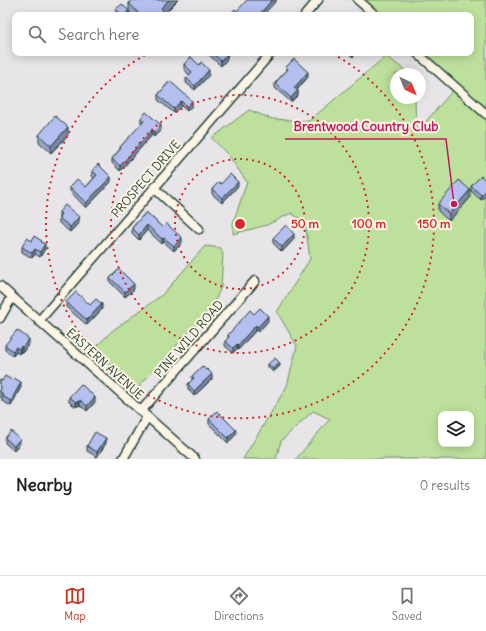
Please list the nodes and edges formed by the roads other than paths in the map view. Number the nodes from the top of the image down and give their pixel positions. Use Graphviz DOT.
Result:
graph roads {
  1 [pos="318,0"];
  2 [pos="358,0"];
  3 [pos="308,12"];
  4 [pos="372,12"];
  5 [pos="268,56"];
  6 [pos="420,56"];
  7 [pos="486,114"];
  8 [pos="154,188"];
  9 [pos="199,228"];
  10 [pos="255,282"];
  11 [pos="0,286"];
  12 [pos="12,297"];
  13 [pos="0,318"];
  14 [pos="39,321"];
  15 [pos="144,414"];
  16 [pos="122,459"];
  17 [pos="195,459"];
  1 -- 3 [label="street"];
  2 -- 4 [label="street"];
  5 -- 8 [label="street, PROSPECT DRIVE"];
  6 -- 7 [label="street"];
  8 -- 9 [label="street"];
  8 -- 14 [label="street, PROSPECT DRIVE"];
  10 -- 15 [label="street, PINE WILD ROAD"];
  11 -- 12 [label="street, EASTERN AVENUE"];
  12 -- 13 [label="street"];
  12 -- 14 [label="street, EASTERN AVENUE"];
  14 -- 15 [label="street, EASTERN AVENUE"];
  15 -- 16 [label="street, PINE WILD ROAD"];
  15 -- 17 [label="street, EASTERN AVENUE"];
}
